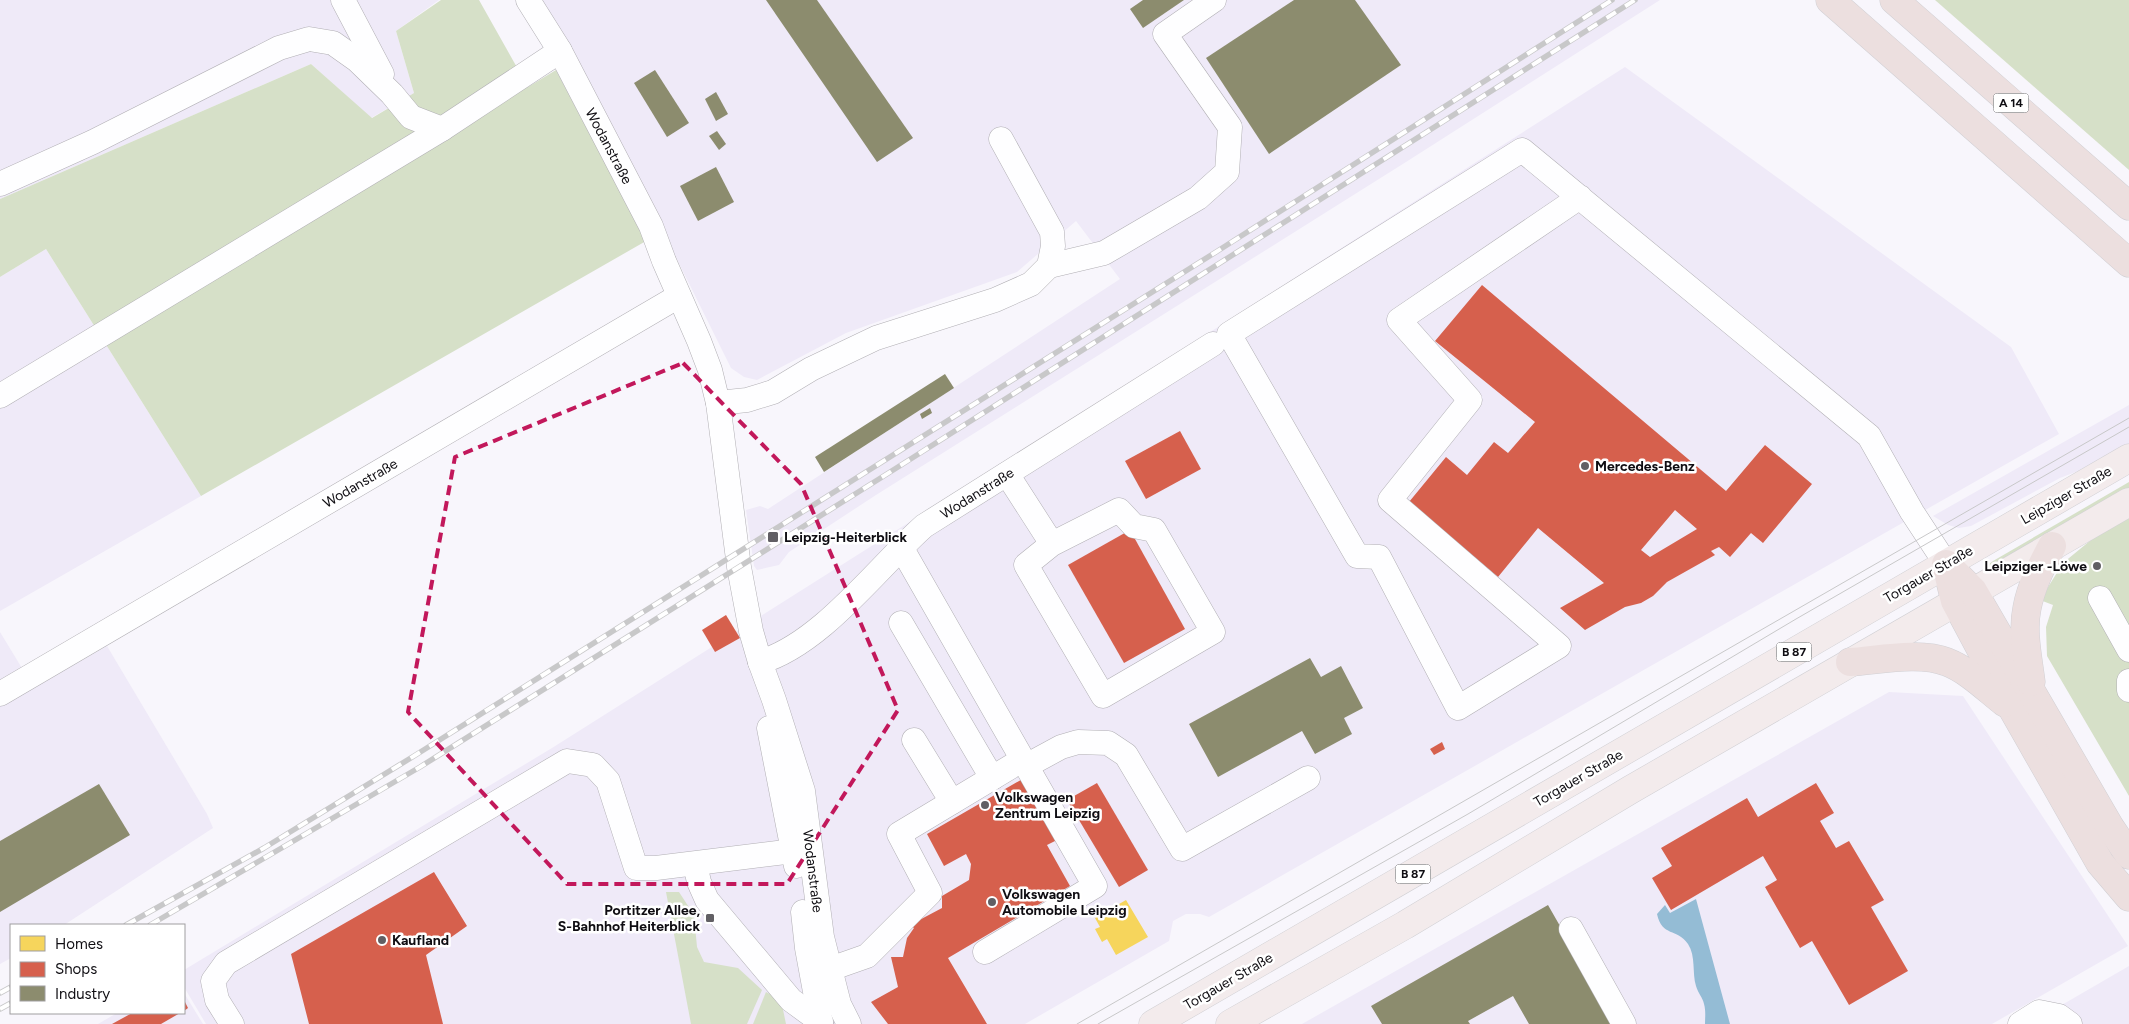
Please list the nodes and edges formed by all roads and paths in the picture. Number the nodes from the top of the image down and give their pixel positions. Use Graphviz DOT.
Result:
graph roads {
  1 [pos="343,0"];
  2 [pos="528,0"];
  3 [pos="1214,0"];
  4 [pos="1830,0"];
  5 [pos="1894,0"];
  6 [pos="560,50"];
  7 [pos="392,94"];
  8 [pos="442,129"];
  9 [pos="1001,139"];
  10 [pos="0,184"];
  11 [pos="1580,197"];
  12 [pos="2129,206"];
  13 [pos="2129,263"];
  14 [pos="1050,266"];
  15 [pos="679,296"];
  16 [pos="1213,344"];
  17 [pos="0,396"];
  18 [pos="718,403"];
  19 [pos="2129,458"];
  20 [pos="1007,474"];
  21 [pos="2129,502"];
  22 [pos="2003,532"];
  23 [pos="1052,544"];
  24 [pos="2052,546"];
  25 [pos="901,547"];
  26 [pos="1946,564"];
  27 [pos="1964,596"];
  28 [pos="2100,598"];
  29 [pos="901,623"];
  30 [pos="2129,650"];
  31 [pos="760,662"];
  32 [pos="1850,662"];
  33 [pos="2129,681"];
  34 [pos="2129,690"];
  35 [pos="0,694"];
  36 [pos="2022,700"];
  37 [pos="914,740"];
  38 [pos="1024,763"];
  39 [pos="992,778"];
  40 [pos="1308,778"];
  41 [pos="952,802"];
  42 [pos="802,850"];
  43 [pos="2129,856"];
  44 [pos="695,864"];
  45 [pos="2129,897"];
  46 [pos="1571,929"];
  47 [pos="985,952"];
  48 [pos="830,969"];
  49 [pos="821,1023"];
  50 [pos="232,1024"];
  51 [pos="849,1024"];
  52 [pos="1153,1024"];
  53 [pos="1230,1024"];
  54 [pos="1624,1024"];
  55 [pos="2020,1024"];
  56 [pos="2070,1024"];
  1 -- 7 [label="street"];
  2 -- 6 [label="street, Wodanstraße"];
  3 -- 14 [label="street"];
  4 -- 13 [label="highway"];
  5 -- 12 [label="highway, A 14"];
  6 -- 8 [label="street"];
  6 -- 15 [label="street, Wodanstraße"];
  7 -- 8 [label="street"];
  7 -- 10 [label="street"];
  8 -- 17 [label="street"];
  9 -- 14 [label="street"];
  11 -- 11 [label="street"];
  11 -- 26 [label="street"];
  14 -- 18 [label="street"];
  15 -- 18 [label="street, Wodanstraße"];
  15 -- 35 [label="street, Wodanstraße"];
  16 -- 20 [label="street, Wodanstraße"];
  18 -- 31 [label="street, Wodanstraße"];
  19 -- 22 [label="main road, Leipziger Straße / B 87"];
  20 -- 23 [label="street"];
  20 -- 25 [label="street, Wodanstraße"];
  21 -- 24 [label="main road, B 87"];
  22 -- 26 [label="main road, Torgauer Straße / B 87"];
  23 -- 23 [label="street"];
  24 -- 27 [label="main road, B 87"];
  24 -- 36 [label="highway"];
  25 -- 31 [label="street, Wodanstraße"];
  25 -- 38 [label="street"];
  26 -- 27 [label="highway"];
  26 -- 52 [label="main road, Torgauer Straße / B 87"];
  27 -- 32 [label="main road, B 87"];
  27 -- 36 [label="highway"];
  28 -- 30 [label="street"];
  29 -- 39 [label="street"];
  31 -- 42 [label="street, Wodanstraße"];
  32 -- 36 [label="highway"];
  32 -- 53 [label="main road, B 87"];
  33 -- 34 [label="street"];
  36 -- 43 [label="highway"];
  36 -- 45 [label="highway"];
  37 -- 41 [label="street"];
  38 -- 39 [label="street"];
  38 -- 40 [label="street"];
  38 -- 47 [label="street"];
  39 -- 41 [label="street"];
  41 -- 48 [label="street"];
  42 -- 44 [label="street"];
  42 -- 48 [label="street, Wodanstraße"];
  42 -- 49 [label="street, Wodanstraße"];
  44 -- 49 [label="street"];
  44 -- 50 [label="street"];
  46 -- 54 [label="street"];
  48 -- 51 [label="street, Wodanstraße"];
  55 -- 56 [label="street"];
}
